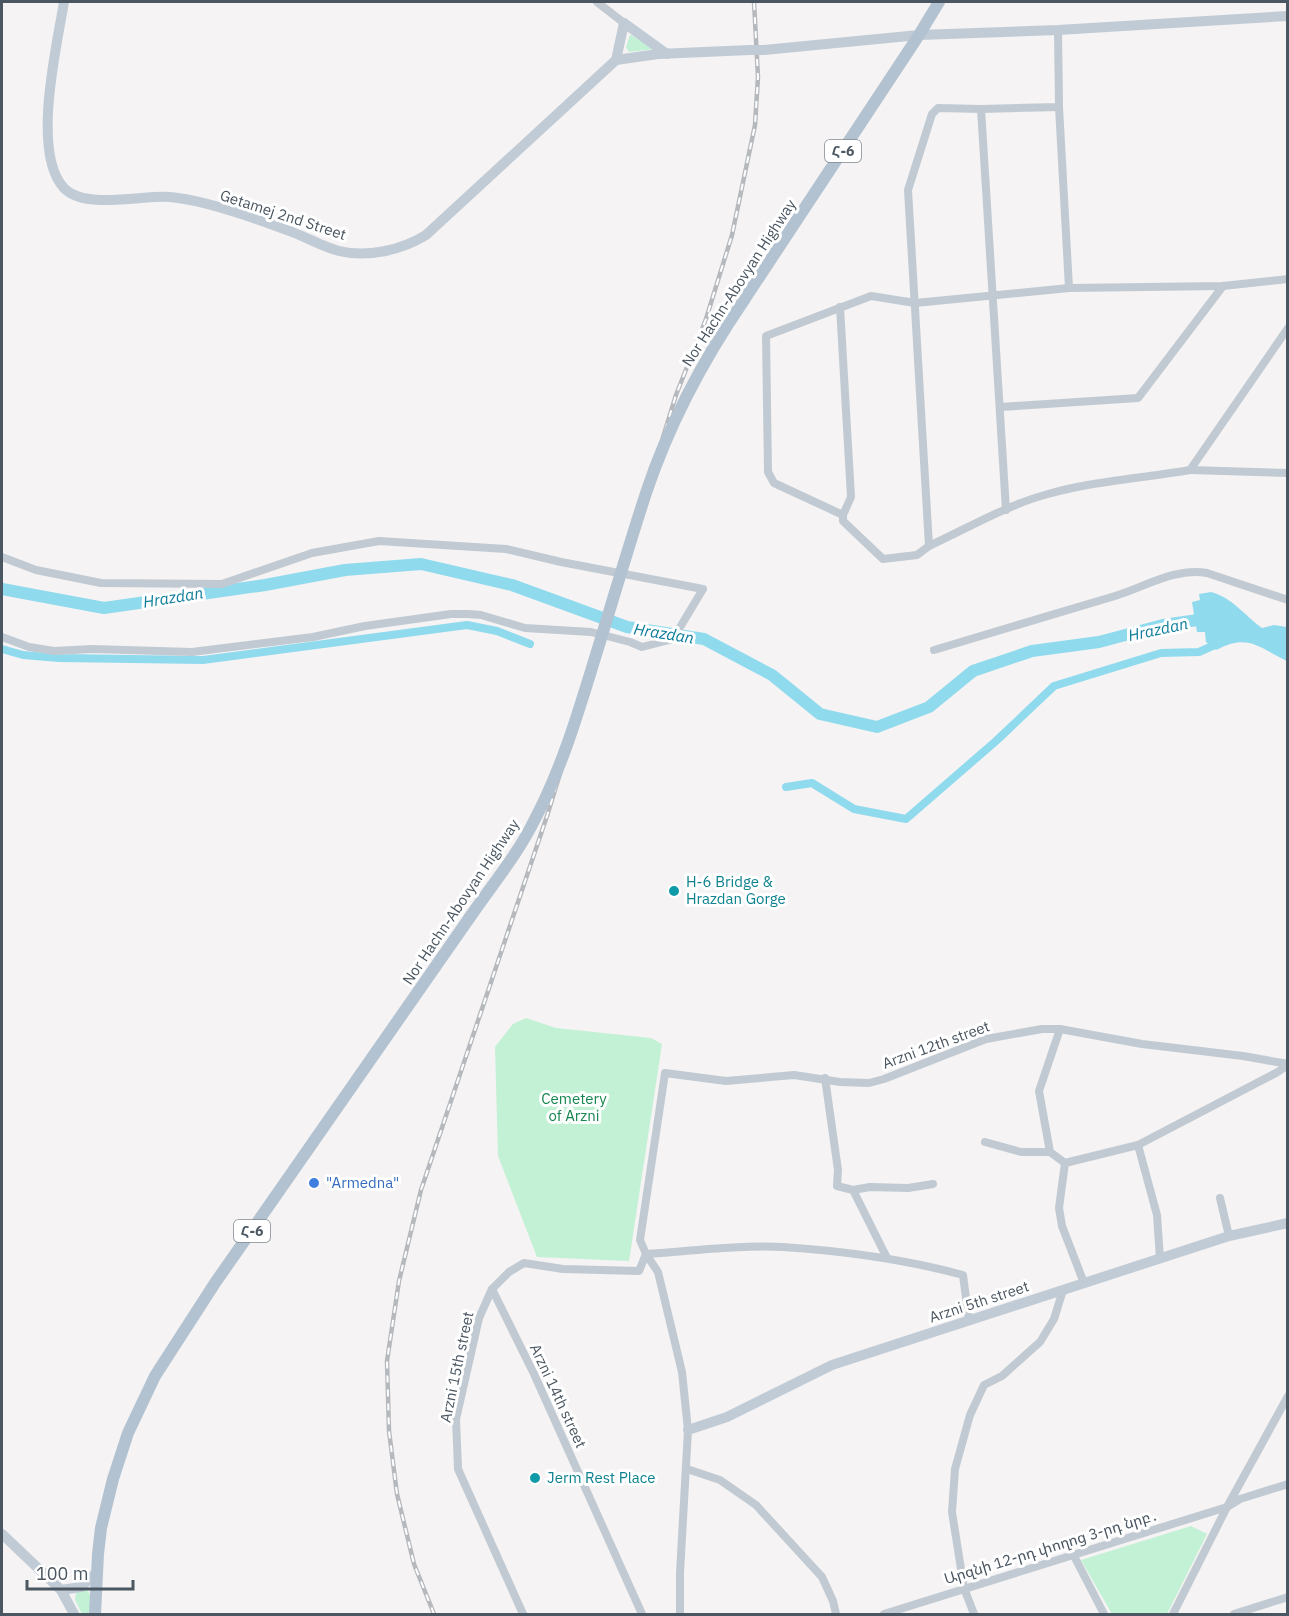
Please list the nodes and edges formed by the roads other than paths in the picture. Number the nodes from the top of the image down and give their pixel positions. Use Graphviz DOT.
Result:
graph roads {
  1 [pos="64,2"];
  2 [pos="597,2"];
  3 [pos="939,2"];
  4 [pos="1287,16"];
  5 [pos="624,23"];
  6 [pos="1058,30"];
  7 [pos="919,35"];
  8 [pos="667,54"];
  9 [pos="616,60"];
  10 [pos="1059,107"];
  11 [pos="981,109"];
  12 [pos="1287,279"];
  13 [pos="1223,286"];
  14 [pos="1069,288"];
  15 [pos="992,296"];
  16 [pos="915,303"];
  17 [pos="840,307"];
  18 [pos="1287,328"];
  19 [pos="1001,408"];
  20 [pos="1190,470"];
  21 [pos="1287,473"];
  22 [pos="1006,510"];
  23 [pos="843,515"];
  24 [pos="929,546"];
  25 [pos="2,557"];
  26 [pos="1287,600"];
  27 [pos="2,637"];
  28 [pos="934,650"];
  29 [pos="1060,1029"];
  30 [pos="1287,1065"];
  31 [pos="825,1078"];
  32 [pos="985,1142"];
  33 [pos="1138,1145"];
  34 [pos="1050,1152"];
  35 [pos="1065,1163"];
  36 [pos="933,1185"];
  37 [pos="853,1190"];
  38 [pos="1220,1198"];
  39 [pos="1287,1223"];
  40 [pos="1229,1236"];
  41 [pos="646,1254"];
  42 [pos="888,1257"];
  43 [pos="1160,1259"];
  44 [pos="1084,1283"];
  45 [pos="492,1289"];
  46 [pos="1063,1290"];
  47 [pos="969,1321"];
  48 [pos="1287,1396"];
  49 [pos="688,1430"];
  50 [pos="687,1470"];
  51 [pos="1287,1484"];
  52 [pos="1227,1506"];
  53 [pos="2,1534"];
  54 [pos="1074,1556"];
  55 [pos="96,1573"];
  56 [pos="964,1588"];
  57 [pos="61,1590"];
  58 [pos="1287,1597"];
  59 [pos="74,1614"];
  60 [pos="95,1614"];
  61 [pos="524,1614"];
  62 [pos="642,1614"];
  63 [pos="680,1614"];
  64 [pos="836,1614"];
  65 [pos="884,1614"];
  66 [pos="974,1614"];
  67 [pos="1104,1614"];
  68 [pos="1173,1614"];
  69 [pos="1234,1614"];
  1 -- 9 [label="street, Getamej 2nd Street"];
  2 -- 5 [label="street"];
  3 -- 7 [label="main road, Nor Hachn-Abovyan Highway / Հ-6"];
  4 -- 6 [label="street"];
  5 -- 8 [label="street"];
  5 -- 9 [label="street"];
  6 -- 7 [label="street"];
  6 -- 10 [label="street"];
  7 -- 8 [label="street, bridge"];
  7 -- 55 [label="main road, Nor Hachn-Abovyan Highway / Հ-6, bridge"];
  8 -- 9 [label="street"];
  10 -- 11 [label="street"];
  10 -- 14 [label="street"];
  11 -- 15 [label="street"];
  11 -- 16 [label="street"];
  12 -- 13 [label="street"];
  13 -- 14 [label="street"];
  13 -- 19 [label="street"];
  14 -- 15 [label="street"];
  15 -- 16 [label="street"];
  15 -- 19 [label="street"];
  16 -- 17 [label="street"];
  16 -- 24 [label="street"];
  17 -- 23 [label="street"];
  17 -- 23 [label="street"];
  18 -- 20 [label="street"];
  19 -- 22 [label="street"];
  20 -- 21 [label="street"];
  20 -- 22 [label="street"];
  22 -- 24 [label="street"];
  23 -- 24 [label="street"];
  25 -- 27 [label="street"];
  26 -- 28 [label="street"];
  29 -- 30 [label="street, Arzni 12th street"];
  29 -- 31 [label="street, Arzni 12th street"];
  29 -- 34 [label="street"];
  30 -- 33 [label="street"];
  31 -- 37 [label="street"];
  31 -- 41 [label="street, Arzni 12th street"];
  32 -- 34 [label="street"];
  33 -- 35 [label="street"];
  33 -- 43 [label="street"];
  34 -- 35 [label="street"];
  35 -- 44 [label="street"];
  36 -- 37 [label="street"];
  37 -- 42 [label="street"];
  38 -- 40 [label="street"];
  39 -- 40 [label="street, Arzni 5th street"];
  40 -- 43 [label="street, Arzni 5th street"];
  41 -- 42 [label="street"];
  41 -- 45 [label="street, Arzni 15th street"];
  41 -- 49 [label="street"];
  42 -- 47 [label="street"];
  43 -- 44 [label="street, Arzni 5th street"];
  44 -- 46 [label="street, Arzni 5th street"];
  45 -- 61 [label="street, Arzni 15th street"];
  45 -- 62 [label="street, Arzni 14th street"];
  46 -- 47 [label="street, Arzni 5th street"];
  46 -- 56 [label="street"];
  47 -- 49 [label="street, Arzni 5th street"];
  48 -- 52 [label="street"];
  49 -- 50 [label="street"];
  50 -- 63 [label="street"];
  50 -- 64 [label="street"];
  51 -- 52 [label="street, Արզնի 12-րդ փողոց 3-րդ նրբ․"];
  52 -- 54 [label="street, Արզնի 12-րդ փողոց 3-րդ նրբ․"];
  52 -- 68 [label="street"];
  53 -- 57 [label="street"];
  54 -- 56 [label="street, Արզնի 12-րդ փողոց 3-րդ նրբ․"];
  54 -- 67 [label="street"];
  55 -- 57 [label="street"];
  55 -- 60 [label="main road, Nor Hachn-Abovyan Highway / Հ-6"];
  56 -- 65 [label="street, Արզնի 12-րդ փողոց 3-րդ նրբ․"];
  56 -- 66 [label="street"];
  57 -- 59 [label="street"];
  58 -- 69 [label="street"];
}
